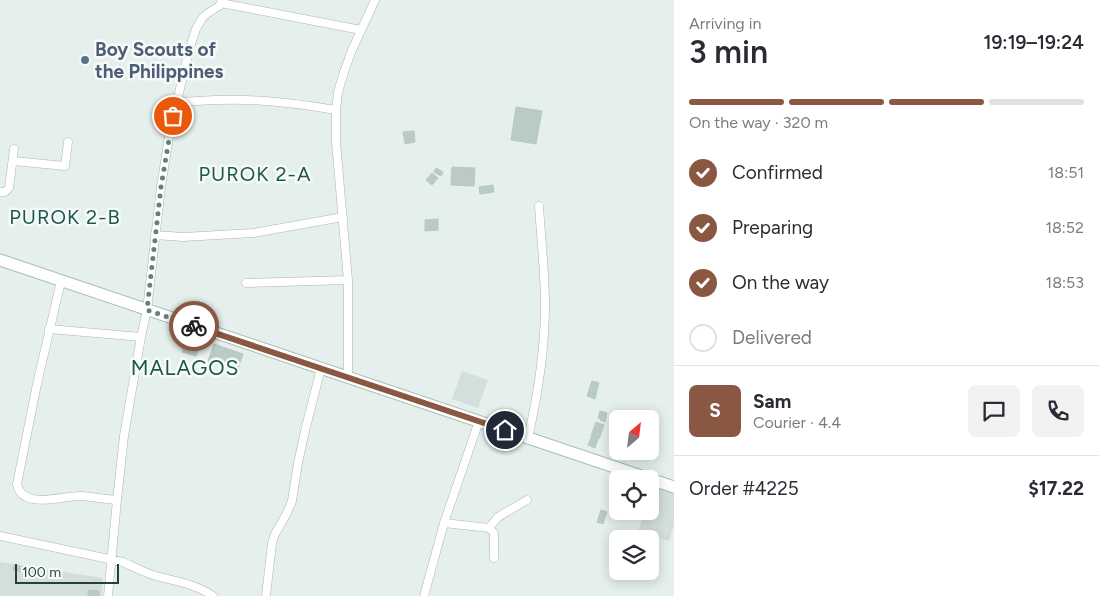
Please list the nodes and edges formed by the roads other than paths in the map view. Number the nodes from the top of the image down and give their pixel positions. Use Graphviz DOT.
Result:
graph roads {
  1 [pos="375,0"];
  2 [pos="220,1"];
  3 [pos="361,30"];
  4 [pos="176,102"];
  5 [pos="336,110"];
  6 [pos="68,142"];
  7 [pos="14,149"];
  8 [pos="13,161"];
  9 [pos="0,192"];
  10 [pos="539,206"];
  11 [pos="343,217"];
  12 [pos="155,236"];
  13 [pos="0,260"];
  14 [pos="348,280"];
  15 [pos="61,281"];
  16 [pos="246,283"];
  17 [pos="147,310"];
  18 [pos="49,329"];
  19 [pos="140,337"];
  20 [pos="321,368"];
  21 [pos="348,378"];
  22 [pos="479,422"];
  23 [pos="528,438"];
  24 [pos="623,470"];
  25 [pos="659,482"];
  26 [pos="674,487"];
  27 [pos="117,500"];
  28 [pos="527,500"];
  29 [pos="444,523"];
  30 [pos="489,528"];
  31 [pos="0,536"];
  32 [pos="494,558"];
  33 [pos="111,559"];
  34 [pos="108,596"];
  35 [pos="213,596"];
  36 [pos="266,596"];
  37 [pos="424,596"];
  1 -- 3 [label="street"];
  2 -- 3 [label="street"];
  2 -- 4 [label="street"];
  3 -- 5 [label="street"];
  4 -- 5 [label="street"];
  4 -- 12 [label="street"];
  5 -- 11 [label="street"];
  6 -- 8 [label="street"];
  7 -- 8 [label="street"];
  8 -- 9 [label="street"];
  10 -- 23 [label="street"];
  11 -- 12 [label="street"];
  11 -- 14 [label="street"];
  12 -- 17 [label="street"];
  13 -- 15 [label="main road"];
  14 -- 16 [label="street"];
  14 -- 21 [label="street"];
  15 -- 17 [label="main road"];
  15 -- 18 [label="street"];
  17 -- 19 [label="street"];
  17 -- 20 [label="main road"];
  18 -- 19 [label="street"];
  18 -- 27 [label="street"];
  19 -- 27 [label="street"];
  20 -- 21 [label="main road"];
  20 -- 36 [label="street"];
  21 -- 22 [label="main road"];
  22 -- 23 [label="main road"];
  22 -- 29 [label="street"];
  23 -- 24 [label="main road"];
  25 -- 26 [label="main road"];
  27 -- 33 [label="street"];
  28 -- 30 [label="street"];
  29 -- 30 [label="street"];
  29 -- 37 [label="street"];
  30 -- 32 [label="street"];
  31 -- 33 [label="street"];
  33 -- 34 [label="street"];
  33 -- 35 [label="street"];
}
